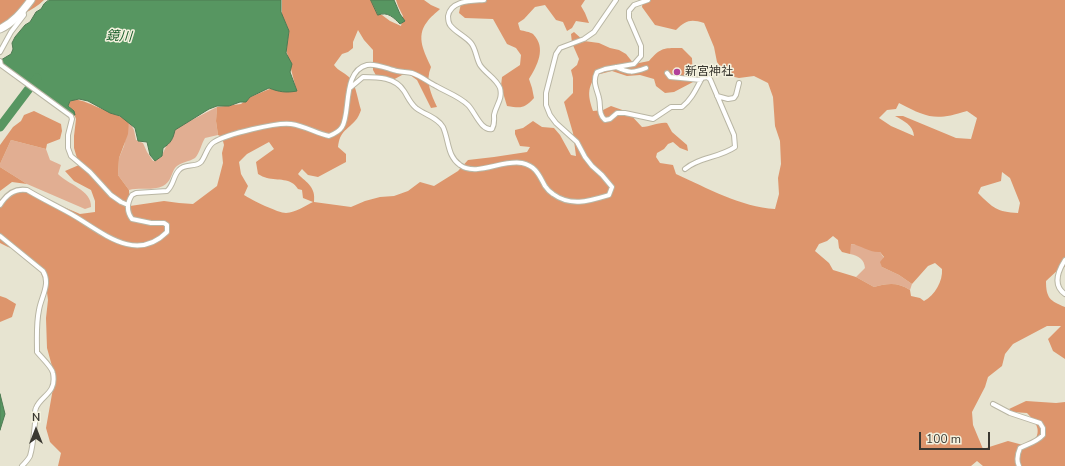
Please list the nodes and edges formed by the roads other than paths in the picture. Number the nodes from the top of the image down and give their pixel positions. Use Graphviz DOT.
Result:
graph roads {
  1 [pos="31,0"];
  2 [pos="484,0"];
  3 [pos="616,0"];
  4 [pos="648,0"];
  5 [pos="23,10"];
  6 [pos="0,29"];
  7 [pos="0,52"];
  8 [pos="0,61"];
  9 [pos="615,67"];
  10 [pos="646,68"];
  11 [pos="667,73"];
  12 [pos="701,80"];
  13 [pos="739,83"];
  14 [pos="349,88"];
  15 [pos="717,96"];
  16 [pos="685,169"];
  17 [pos="0,205"];
  18 [pos="128,205"];
  19 [pos="0,236"];
  20 [pos="1065,260"];
  21 [pos="1065,294"];
  22 [pos="993,404"];
  23 [pos="22,466"];
  24 [pos="1019,466"];
  1 -- 5 [label="main road"];
  2 -- 14 [label="street"];
  3 -- 14 [label="street"];
  4 -- 9 [label="street"];
  5 -- 6 [label="main road"];
  5 -- 7 [label="street"];
  8 -- 18 [label="street"];
  9 -- 10 [label="street"];
  9 -- 12 [label="street"];
  11 -- 12 [label="street"];
  12 -- 15 [label="street"];
  13 -- 15 [label="street"];
  14 -- 18 [label="street"];
  15 -- 16 [label="street"];
  17 -- 18 [label="street"];
  19 -- 23 [label="street"];
  20 -- 21 [label="street"];
  22 -- 24 [label="street"];
}
